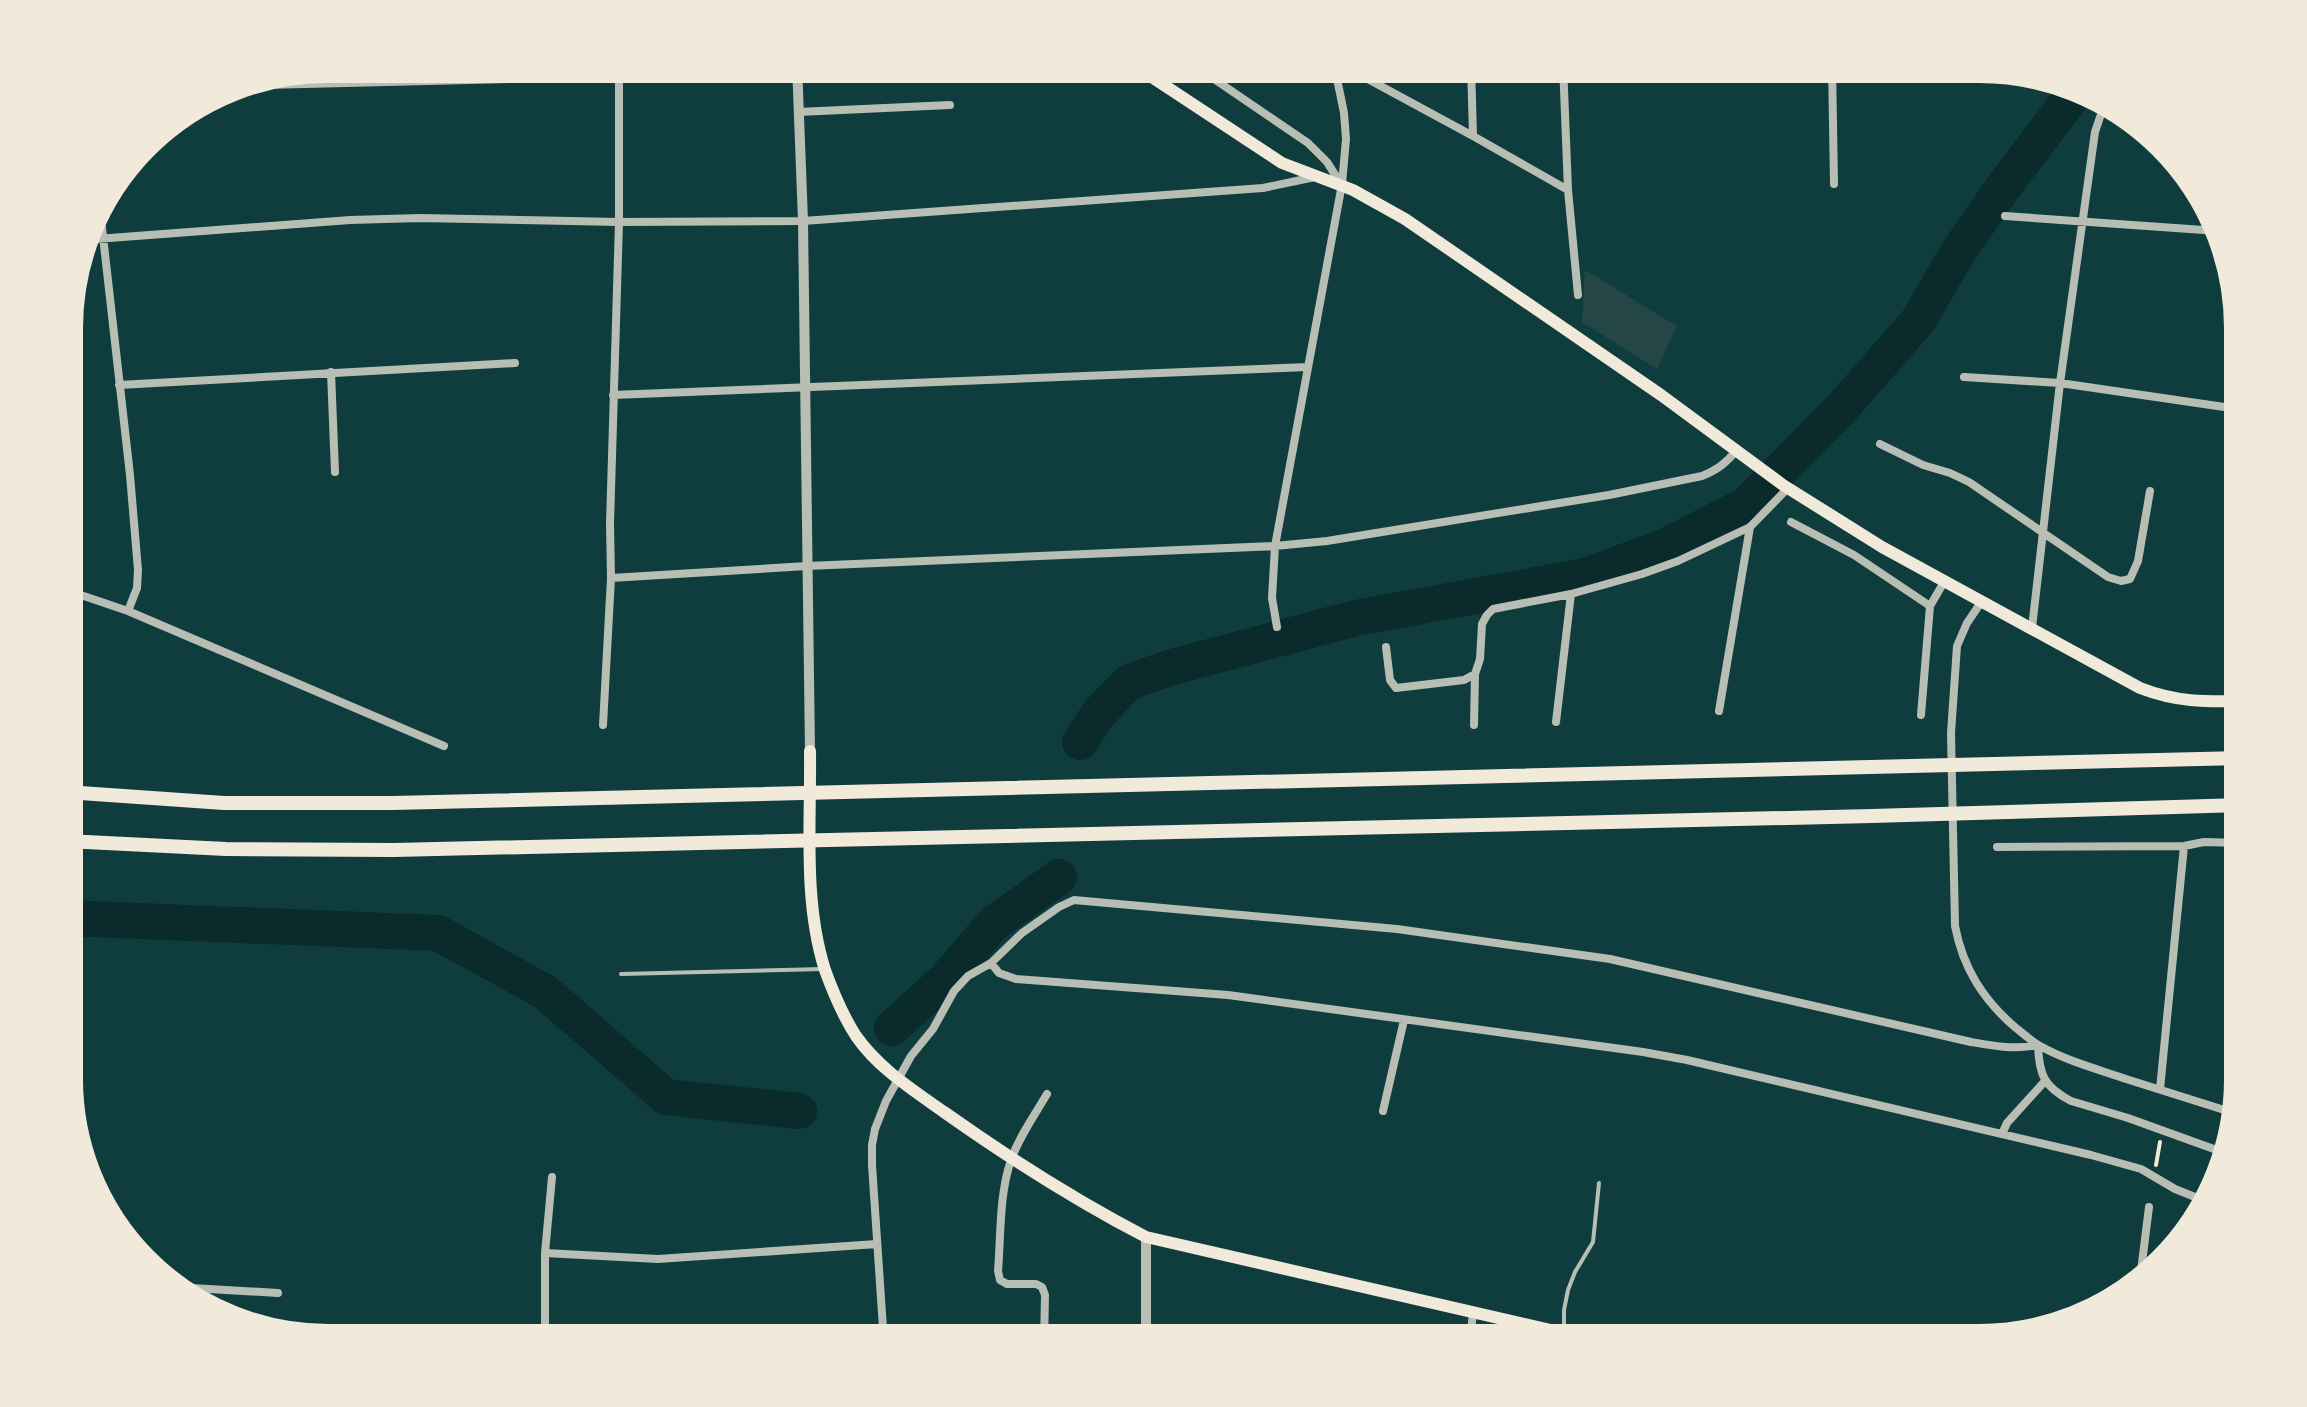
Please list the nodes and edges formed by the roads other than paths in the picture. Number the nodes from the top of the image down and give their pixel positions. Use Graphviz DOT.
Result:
graph roads {
  1 [pos="1154,78"];
  2 [pos="1213,78"];
  3 [pos="1339,78"];
  4 [pos="1364,78"];
  5 [pos="1471,78"];
  6 [pos="1564,78"];
  7 [pos="1832,78"];
  8 [pos="510,79"];
  9 [pos="619,79"];
  10 [pos="797,79"];
  11 [pos="272,85"];
  12 [pos="950,105"];
  13 [pos="2103,111"];
  14 [pos="798,112"];
  15 [pos="1473,136"];
  16 [pos="1316,176"];
  17 [pos="1342,184"];
  18 [pos="1834,184"];
  19 [pos="1568,190"];
  20 [pos="2005,216"];
  21 [pos="803,221"];
  22 [pos="619,222"];
  23 [pos="102,223"];
  24 [pos="2083,223"];
  25 [pos="2209,230"];
  26 [pos="104,238"];
  27 [pos="94,239"];
  28 [pos="1578,295"];
  29 [pos="515,363"];
  30 [pos="1308,367"];
  31 [pos="331,372"];
  32 [pos="1964,377"];
  33 [pos="2060,383"];
  34 [pos="119,385"];
  35 [pos="804,387"];
  36 [pos="613,395"];
  37 [pos="2228,408"];
  38 [pos="1880,444"];
  39 [pos="1736,451"];
  40 [pos="335,472"];
  41 [pos="1786,487"];
  42 [pos="2150,491"];
  43 [pos="1791,522"];
  44 [pos="1750,527"];
  45 [pos="2043,531"];
  46 [pos="1275,546"];
  47 [pos="807,566"];
  48 [pos="611,578"];
  49 [pos="1944,582"];
  50 [pos="78,594"];
  51 [pos="1571,594"];
  52 [pos="1982,601"];
  53 [pos="1930,606"];
  54 [pos="128,611"];
  55 [pos="1277,627"];
  56 [pos="2032,628"];
  57 [pos="1386,647"];
  58 [pos="1475,674"];
  59 [pos="2228,701"];
  60 [pos="1719,711"];
  61 [pos="1921,715"];
  62 [pos="1556,722"];
  63 [pos="603,725"];
  64 [pos="1474,725"];
  65 [pos="444,746"];
  66 [pos="810,751"];
  67 [pos="2228,758"];
  68 [pos="78,793"];
  69 [pos="2228,805"];
  70 [pos="78,842"];
  71 [pos="2228,843"];
  72 [pos="2184,846"];
  73 [pos="1997,847"];
  74 [pos="991,963"];
  75 [pos="825,969"];
  76 [pos="621,974"];
  77 [pos="1404,1020"];
  78 [pos="2038,1045"];
  79 [pos="898,1079"];
  80 [pos="2045,1081"];
  81 [pos="2160,1089"];
  82 [pos="1047,1094"];
  83 [pos="2226,1110"];
  84 [pos="1383,1111"];
  85 [pos="2002,1134"];
  86 [pos="2218,1150"];
  87 [pos="1011,1160"];
  88 [pos="552,1177"];
  89 [pos="1599,1183"];
  90 [pos="2198,1198"];
  91 [pos="2149,1207"];
  92 [pos="1146,1237"];
  93 [pos="877,1244"];
  94 [pos="545,1253"];
  95 [pos="2141,1268"];
  96 [pos="193,1288"];
  97 [pos="278,1293"];
  98 [pos="1473,1312"];
  99 [pos="1471,1328"];
  100 [pos="1544,1328"];
  101 [pos="1564,1328"];
  102 [pos="545,1329"];
  103 [pos="883,1329"];
  104 [pos="1044,1329"];
  105 [pos="1146,1329"];
  1 -- 16 [label="main road"];
  2 -- 17 [label="street"];
  3 -- 17 [label="street"];
  4 -- 15 [label="street"];
  5 -- 15 [label="street"];
  6 -- 19 [label="street"];
  7 -- 18 [label="street"];
  8 -- 11 [label="street"];
  9 -- 22 [label="street"];
  10 -- 14 [label="street"];
  12 -- 14 [label="street"];
  13 -- 24 [label="street"];
  14 -- 21 [label="street"];
  15 -- 19 [label="street"];
  16 -- 17 [label="main road"];
  16 -- 21 [label="street"];
  17 -- 30 [label="street"];
  17 -- 39 [label="main road"];
  19 -- 28 [label="street"];
  20 -- 24 [label="street"];
  21 -- 22 [label="street"];
  21 -- 35 [label="street"];
  22 -- 26 [label="street"];
  22 -- 36 [label="street"];
  23 -- 26 [label="street"];
  24 -- 25 [label="street"];
  24 -- 33 [label="street"];
  26 -- 27 [label="street"];
  26 -- 34 [label="street"];
  29 -- 31 [label="street"];
  30 -- 35 [label="street"];
  30 -- 46 [label="street"];
  31 -- 34 [label="street"];
  31 -- 40 [label="street"];
  32 -- 33 [label="street"];
  33 -- 37 [label="street"];
  33 -- 45 [label="street"];
  34 -- 54 [label="street"];
  35 -- 36 [label="street"];
  35 -- 47 [label="street"];
  36 -- 48 [label="street"];
  38 -- 45 [label="street"];
  39 -- 41 [label="main road"];
  39 -- 46 [label="street"];
  41 -- 44 [label="street"];
  41 -- 49 [label="main road"];
  42 -- 45 [label="street"];
  43 -- 53 [label="street"];
  44 -- 51 [label="street"];
  44 -- 60 [label="street"];
  45 -- 56 [label="street"];
  46 -- 47 [label="street"];
  46 -- 55 [label="street"];
  47 -- 48 [label="street"];
  47 -- 66 [label="street"];
  48 -- 63 [label="street"];
  49 -- 52 [label="main road"];
  49 -- 53 [label="street"];
  50 -- 54 [label="street"];
  51 -- 58 [label="street"];
  51 -- 62 [label="street"];
  52 -- 56 [label="main road"];
  52 -- 78 [label="street"];
  53 -- 61 [label="street"];
  54 -- 65 [label="street"];
  56 -- 59 [label="main road"];
  57 -- 58 [label="street"];
  58 -- 64 [label="street"];
  66 -- 75 [label="main road"];
  67 -- 68 [label="highway"];
  69 -- 70 [label="highway"];
  71 -- 72 [label="street"];
  72 -- 73 [label="street"];
  72 -- 81 [label="street"];
  74 -- 77 [label="street"];
  74 -- 78 [label="street"];
  74 -- 79 [label="street"];
  75 -- 76 [label="lane"];
  75 -- 79 [label="main road"];
  77 -- 84 [label="street"];
  77 -- 85 [label="street"];
  78 -- 80 [label="street"];
  78 -- 81 [label="street"];
  79 -- 87 [label="main road"];
  79 -- 93 [label="street"];
  80 -- 85 [label="street"];
  80 -- 86 [label="street"];
  81 -- 83 [label="street"];
  82 -- 87 [label="street"];
  85 -- 90 [label="street"];
  87 -- 92 [label="main road"];
  87 -- 104 [label="street"];
  88 -- 94 [label="street"];
  89 -- 101 [label="lane"];
  91 -- 95 [label="street"];
  92 -- 98 [label="main road"];
  92 -- 105 [label="street"];
  93 -- 94 [label="street"];
  93 -- 103 [label="street"];
  94 -- 102 [label="street"];
  96 -- 97 [label="street"];
  98 -- 99 [label="street"];
  98 -- 100 [label="main road"];
}
